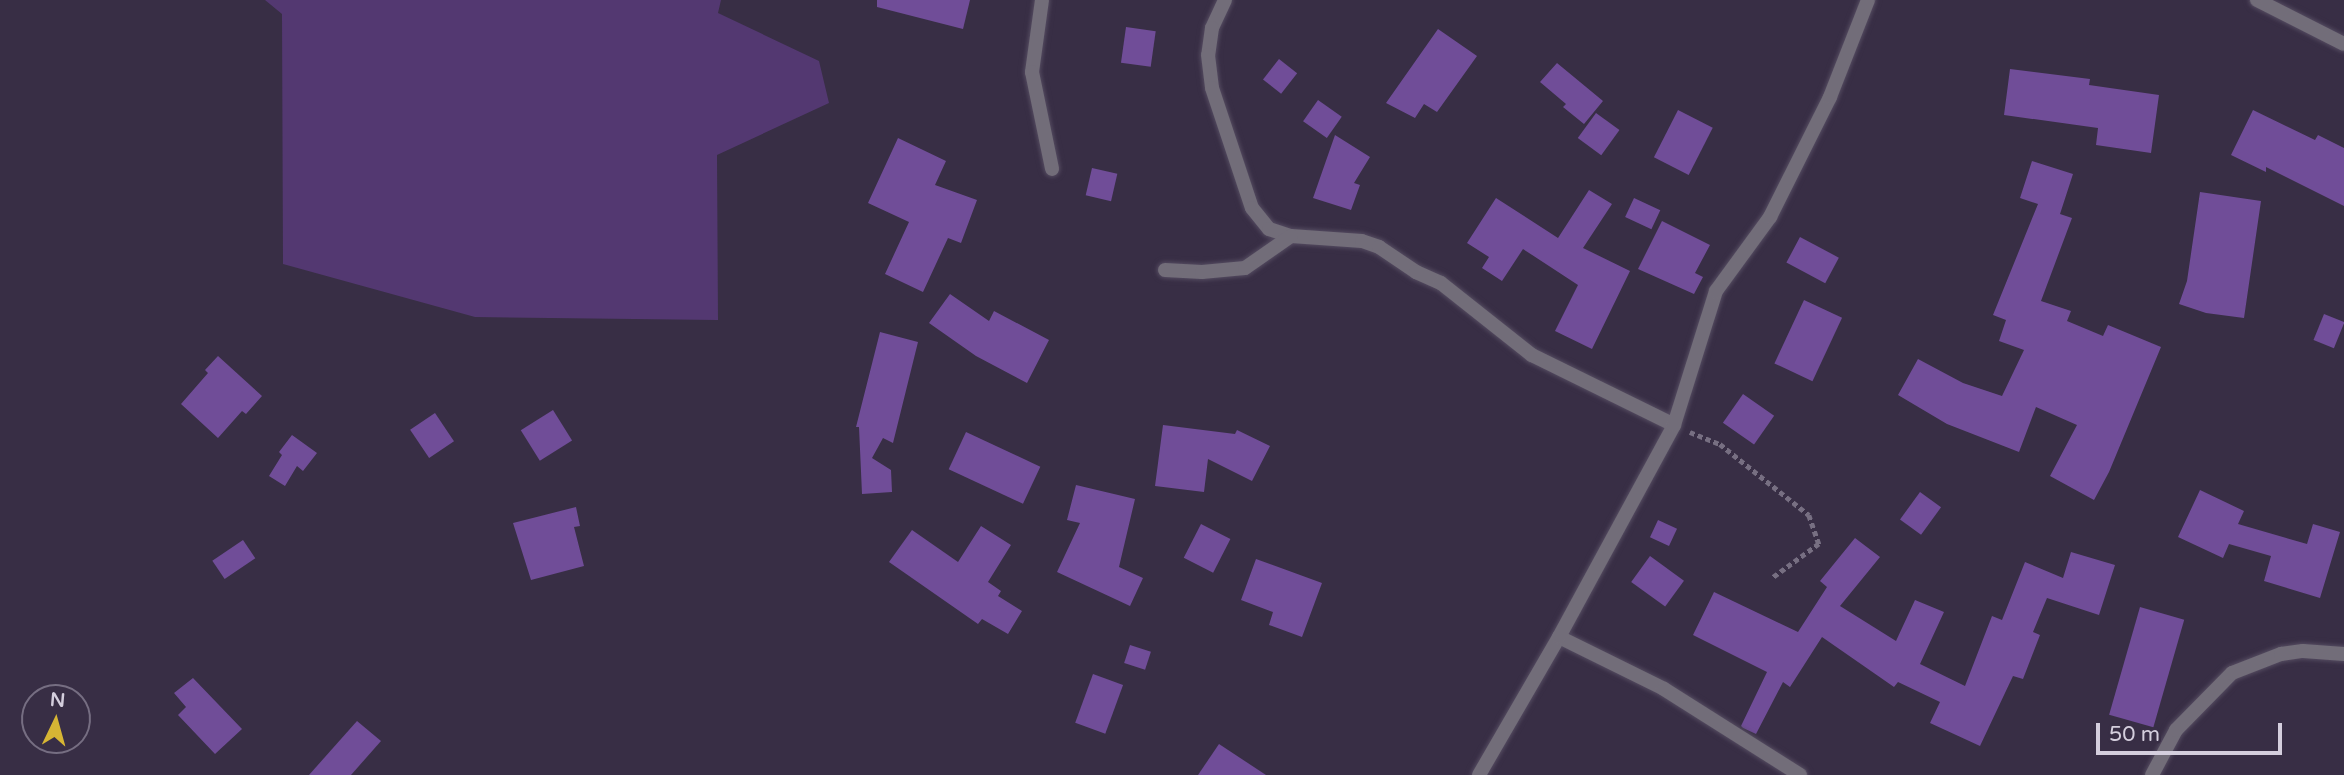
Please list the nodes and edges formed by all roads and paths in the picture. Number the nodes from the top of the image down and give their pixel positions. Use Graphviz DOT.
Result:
graph roads {
  1 [pos="1042,0"];
  2 [pos="1225,0"];
  3 [pos="1868,0"];
  4 [pos="2257,0"];
  5 [pos="2344,44"];
  6 [pos="1052,169"];
  7 [pos="1291,236"];
  8 [pos="1165,270"];
  9 [pos="1674,425"];
  10 [pos="1771,579"];
  11 [pos="1559,637"];
  12 [pos="2344,653"];
  13 [pos="1479,775"];
  14 [pos="1800,775"];
  15 [pos="2151,775"];
  1 -- 6 [label="street"];
  2 -- 7 [label="street"];
  3 -- 9 [label="street"];
  4 -- 5 [label="street"];
  7 -- 8 [label="street"];
  7 -- 9 [label="street"];
  9 -- 10 [label="path"];
  9 -- 11 [label="street"];
  11 -- 13 [label="street"];
  11 -- 14 [label="street"];
  12 -- 15 [label="street"];
}
